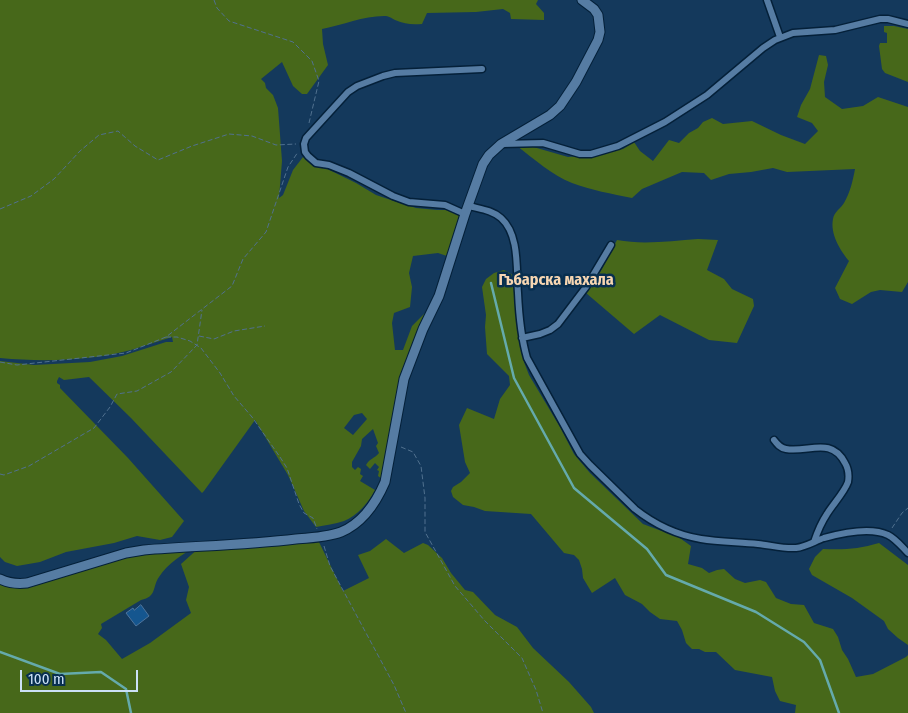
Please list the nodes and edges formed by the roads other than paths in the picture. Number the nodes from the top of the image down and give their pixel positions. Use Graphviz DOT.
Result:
graph roads {
  1 [pos="582,0"];
  2 [pos="767,0"];
  3 [pos="908,24"];
  4 [pos="780,37"];
  5 [pos="482,69"];
  6 [pos="501,144"];
  7 [pos="467,210"];
  8 [pos="611,245"];
  9 [pos="522,338"];
  10 [pos="774,440"];
  11 [pos="814,542"];
  12 [pos="908,553"];
  13 [pos="0,579"];
  1 -- 6 [label="street"];
  2 -- 4 [label="street"];
  3 -- 4 [label="street"];
  4 -- 6 [label="street"];
  5 -- 7 [label="street"];
  6 -- 7 [label="street"];
  7 -- 9 [label="street"];
  7 -- 13 [label="street"];
  8 -- 9 [label="street"];
  9 -- 11 [label="street"];
  10 -- 11 [label="street"];
  11 -- 12 [label="street"];
}
